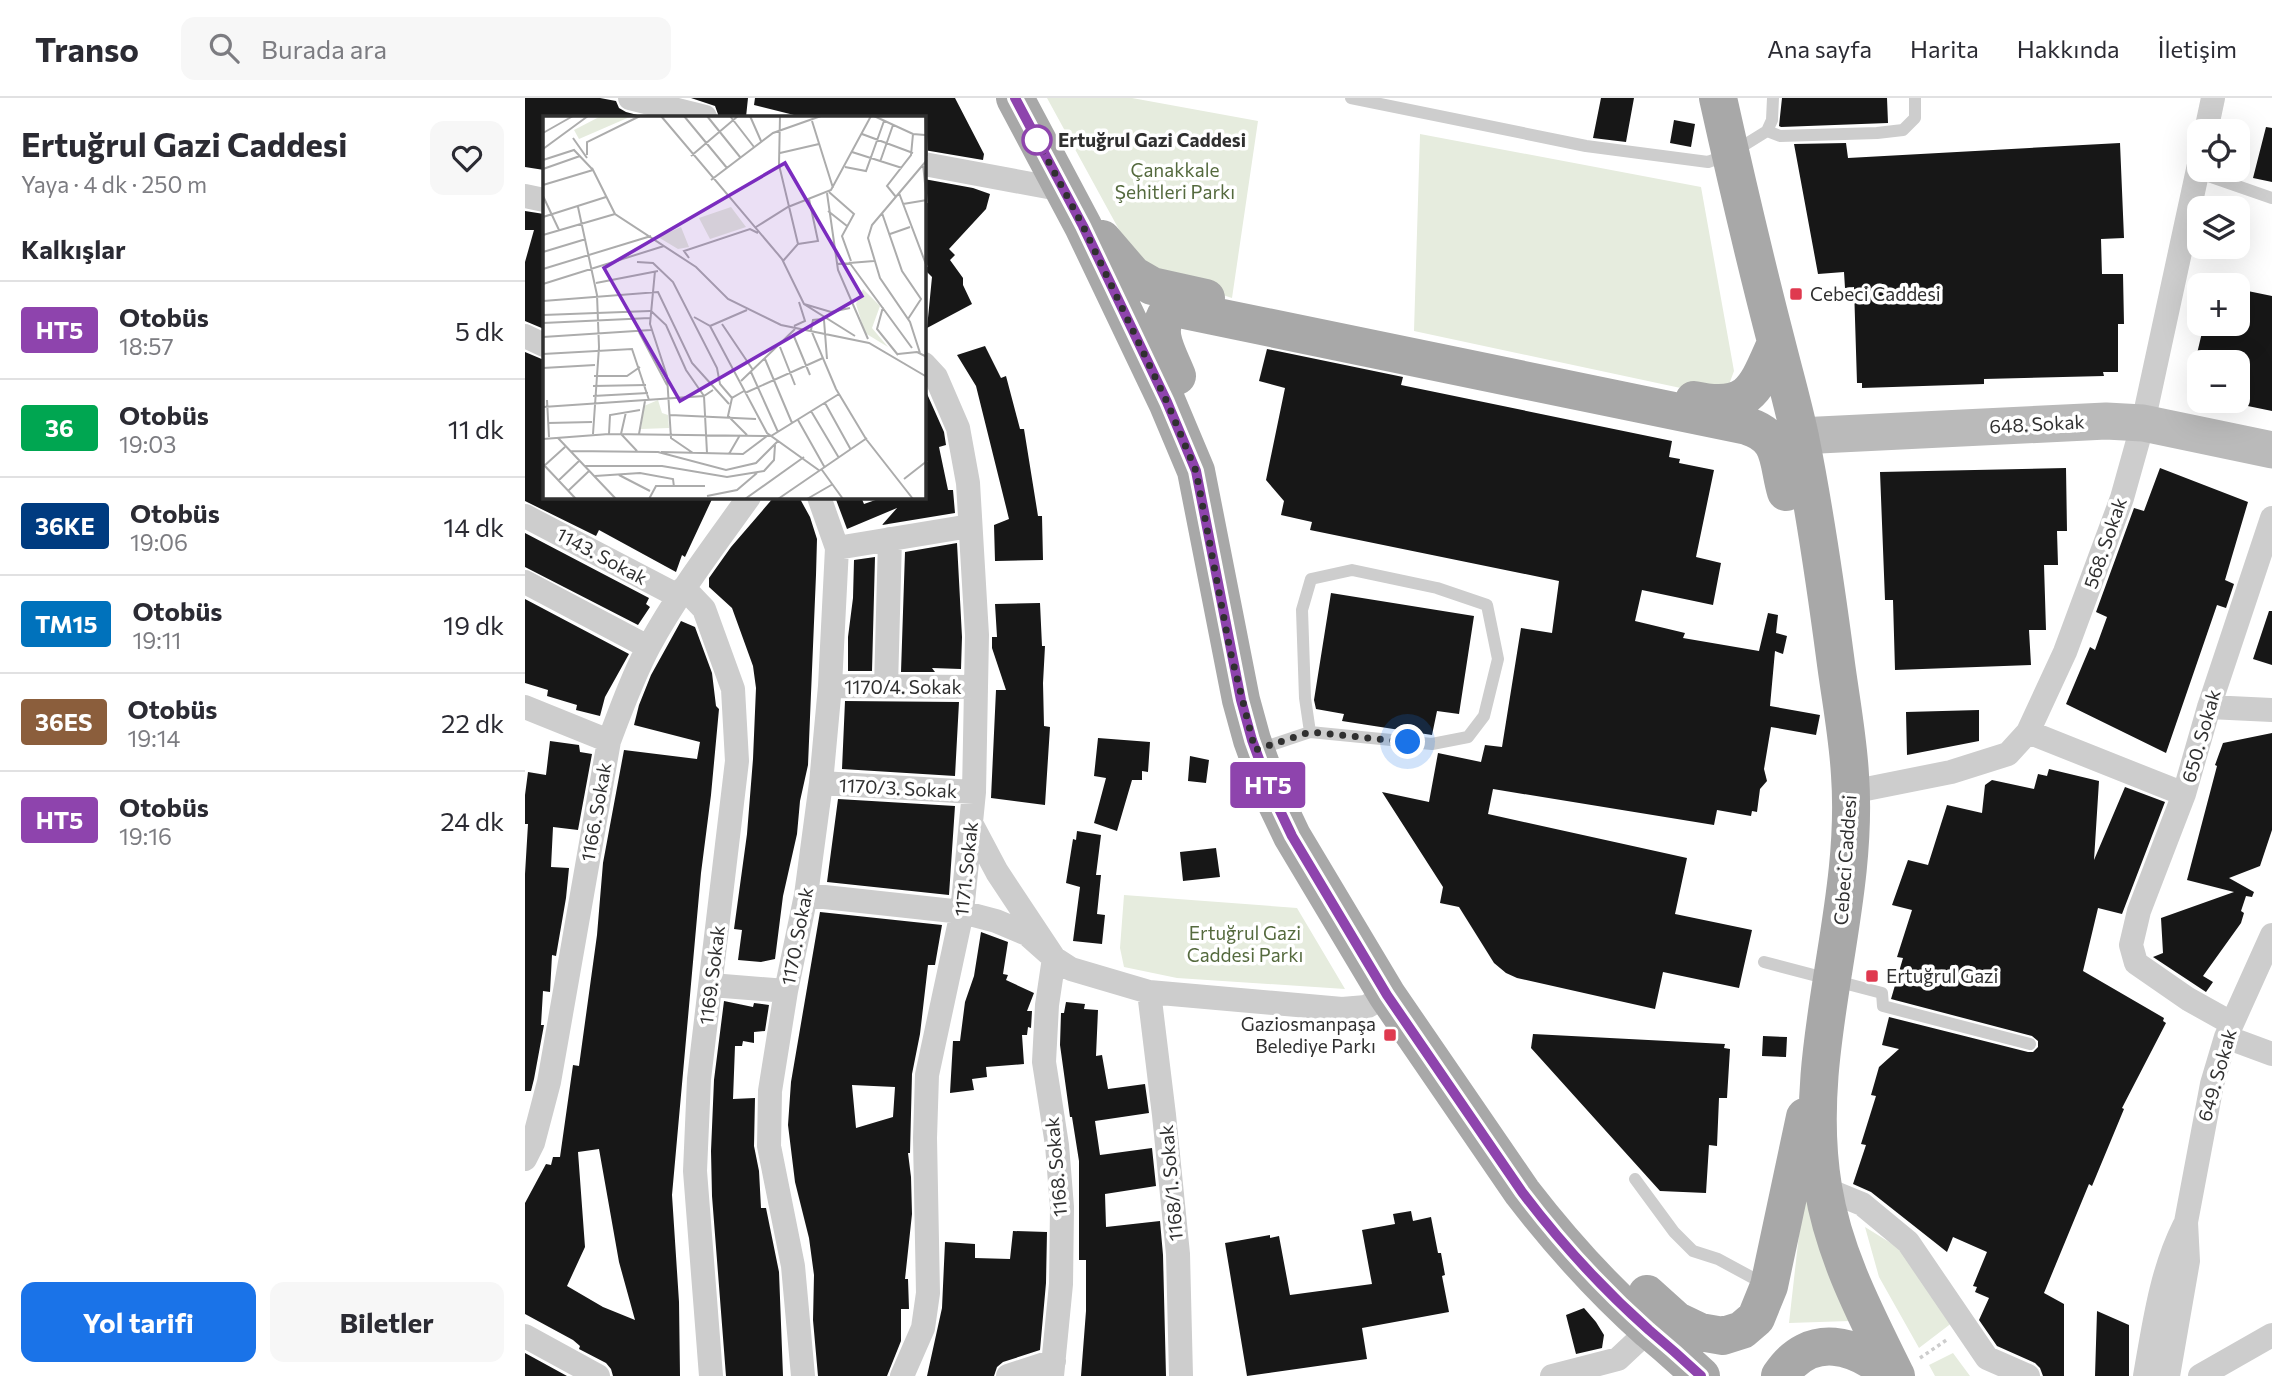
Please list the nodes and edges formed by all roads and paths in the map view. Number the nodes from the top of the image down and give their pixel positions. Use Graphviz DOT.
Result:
graph roads {
  1 [pos="630,98"];
  2 [pos="1015,98"];
  3 [pos="1351,98"];
  4 [pos="1718,98"];
  5 [pos="1773,98"];
  6 [pos="1915,98"];
  7 [pos="2213,98"];
  8 [pos="701,116"];
  9 [pos="2209,119"];
  10 [pos="1767,131"];
  11 [pos="1730,154"];
  12 [pos="926,164"];
  13 [pos="2196,182"];
  14 [pos="2236,182"];
  15 [pos="1064,190"];
  16 [pos="525,196"];
  17 [pos="2272,198"];
  18 [pos="543,200"];
  19 [pos="1083,226"];
  20 [pos="525,336"];
  21 [pos="1776,343"];
  22 [pos="543,345"];
  23 [pos="926,366"];
  24 [pos="2143,423"];
  25 [pos="1799,436"];
  26 [pos="2272,450"];
  27 [pos="1196,471"];
  28 [pos="748,499"];
  29 [pos="820,499"];
  30 [pos="525,516"];
  31 [pos="2272,518"];
  32 [pos="971,526"];
  33 [pos="890,539"];
  34 [pos="837,548"];
  35 [pos="1822,568"];
  36 [pos="525,582"];
  37 [pos="681,592"];
  38 [pos="648,647"];
  39 [pos="830,686"];
  40 [pos="886,687"];
  41 [pos="976,687"];
  42 [pos="525,706"];
  43 [pos="2209,706"];
  44 [pos="2272,710"];
  45 [pos="1310,732"];
  46 [pos="2028,732"];
  47 [pos="609,741"];
  48 [pos="1255,750"];
  49 [pos="821,783"];
  50 [pos="974,792"];
  51 [pos="1851,792"];
  52 [pos="2184,794"];
  53 [pos="971,823"];
  54 [pos="806,895"];
  55 [pos="962,912"];
  56 [pos="2272,935"];
  57 [pos="1054,958"];
  58 [pos="1764,962"];
  59 [pos="1832,981"];
  60 [pos="711,985"];
  61 [pos="786,991"];
  62 [pos="1149,992"];
  63 [pos="1387,995"];
  64 [pos="2229,1030"];
  65 [pos="2030,1044"];
  66 [pos="1823,1046"];
  67 [pos="2272,1054"];
  68 [pos="525,1159"];
  69 [pos="1506,1167"];
  70 [pos="1635,1179"];
  71 [pos="1823,1188"];
  72 [pos="2186,1222"];
  73 [pos="1769,1286"];
  74 [pos="1965,1326"];
  75 [pos="1649,1330"];
  76 [pos="2272,1335"];
  77 [pos="525,1336"];
  78 [pos="1617,1368"];
  79 [pos="1053,1369"];
  80 [pos="1902,1371"];
  81 [pos="598,1376"];
  82 [pos="711,1376"];
  83 [pos="803,1376"];
  84 [pos="902,1376"];
  85 [pos="1008,1376"];
  86 [pos="1181,1376"];
  87 [pos="1552,1376"];
  88 [pos="1702,1376"];
  89 [pos="1780,1376"];
  90 [pos="2028,1376"];
  91 [pos="2145,1376"];
  92 [pos="2168,1376"];
  93 [pos="2200,1376"];
  1 -- 8 [label="street"];
  2 -- 15 [label="main road"];
  3 -- 11 [label="lane"];
  4 -- 11 [label="main road, Cebeci Caddesi"];
  5 -- 10 [label="lane"];
  6 -- 10 [label="lane"];
  7 -- 9 [label="street"];
  10 -- 11 [label="lane"];
  11 -- 21 [label="main road, Cebeci Caddesi"];
  12 -- 15 [label="street"];
  13 -- 24 [label="street, 568. Sokak"];
  14 -- 17 [label="lane"];
  15 -- 19 [label="main road"];
  16 -- 18 [label="street"];
  19 -- 21 [label="main road"];
  19 -- 27 [label="main road"];
  20 -- 22 [label="street"];
  21 -- 25 [label="main road, Cebeci Caddesi"];
  23 -- 32 [label="street, 1171. Sokak"];
  24 -- 25 [label="street, 648. Sokak"];
  24 -- 26 [label="street, 648. Sokak"];
  24 -- 46 [label="street, 568. Sokak"];
  25 -- 35 [label="main road, Cebeci Caddesi"];
  27 -- 35 [label="main road"];
  27 -- 48 [label="main road"];
  28 -- 37 [label="street, 1166. Sokak"];
  29 -- 34 [label="street, 1170. Sokak"];
  30 -- 37 [label="street, 1143. Sokak"];
  31 -- 43 [label="street, 650. Sokak"];
  32 -- 33 [label="street"];
  32 -- 41 [label="street, 1171. Sokak"];
  33 -- 34 [label="street"];
  33 -- 40 [label="street"];
  34 -- 39 [label="street, 1170. Sokak"];
  35 -- 51 [label="main road, Cebeci Caddesi"];
  36 -- 38 [label="street"];
  37 -- 38 [label="street, 1166. Sokak"];
  37 -- 60 [label="street, 1169. Sokak"];
  38 -- 47 [label="street, 1166. Sokak"];
  39 -- 40 [label="street, 1170/4. Sokak"];
  39 -- 49 [label="street, 1170. Sokak"];
  40 -- 41 [label="street, 1170/4. Sokak"];
  41 -- 50 [label="street, 1171. Sokak"];
  42 -- 47 [label="street"];
  43 -- 44 [label="street"];
  43 -- 52 [label="street, 650. Sokak"];
  45 -- 45 [label="lane"];
  45 -- 48 [label="lane"];
  46 -- 51 [label="street, 568. Sokak"];
  46 -- 52 [label="street, 650. Sokak"];
  47 -- 68 [label="street, 1166. Sokak"];
  48 -- 63 [label="main road"];
  49 -- 50 [label="street, 1170/3. Sokak"];
  49 -- 54 [label="street, 1170. Sokak"];
  50 -- 53 [label="street, 1171. Sokak"];
  51 -- 59 [label="main road, Cebeci Caddesi"];
  52 -- 64 [label="street"];
  53 -- 55 [label="street, 1171. Sokak"];
  53 -- 57 [label="street"];
  54 -- 55 [label="street"];
  54 -- 61 [label="street, 1170. Sokak"];
  55 -- 57 [label="street"];
  55 -- 84 [label="street, 1171. Sokak"];
  56 -- 64 [label="street, 649. Sokak"];
  57 -- 62 [label="street"];
  57 -- 79 [label="street, 1168. Sokak"];
  58 -- 59 [label="lane"];
  59 -- 65 [label="lane"];
  59 -- 66 [label="main road, Cebeci Caddesi"];
  60 -- 61 [label="street"];
  60 -- 82 [label="street, 1169. Sokak"];
  61 -- 83 [label="street, 1170. Sokak"];
  62 -- 63 [label="street"];
  62 -- 86 [label="street, 1168/1. Sokak"];
  63 -- 69 [label="main road"];
  64 -- 67 [label="street"];
  64 -- 72 [label="street, 649. Sokak"];
  66 -- 71 [label="main road"];
  66 -- 73 [label="main road"];
  69 -- 73 [label="main road"];
  69 -- 75 [label="main road"];
  70 -- 73 [label="lane"];
  71 -- 74 [label="street"];
  71 -- 80 [label="main road"];
  72 -- 91 [label="street, 649. Sokak"];
  72 -- 92 [label="street, 649. Sokak"];
  74 -- 80 [label="path"];
  74 -- 90 [label="street"];
  75 -- 78 [label="street"];
  75 -- 88 [label="main road"];
  76 -- 93 [label="street"];
  77 -- 81 [label="street"];
  78 -- 87 [label="street"];
  79 -- 85 [label="street"];
  80 -- 89 [label="main road"];
}
